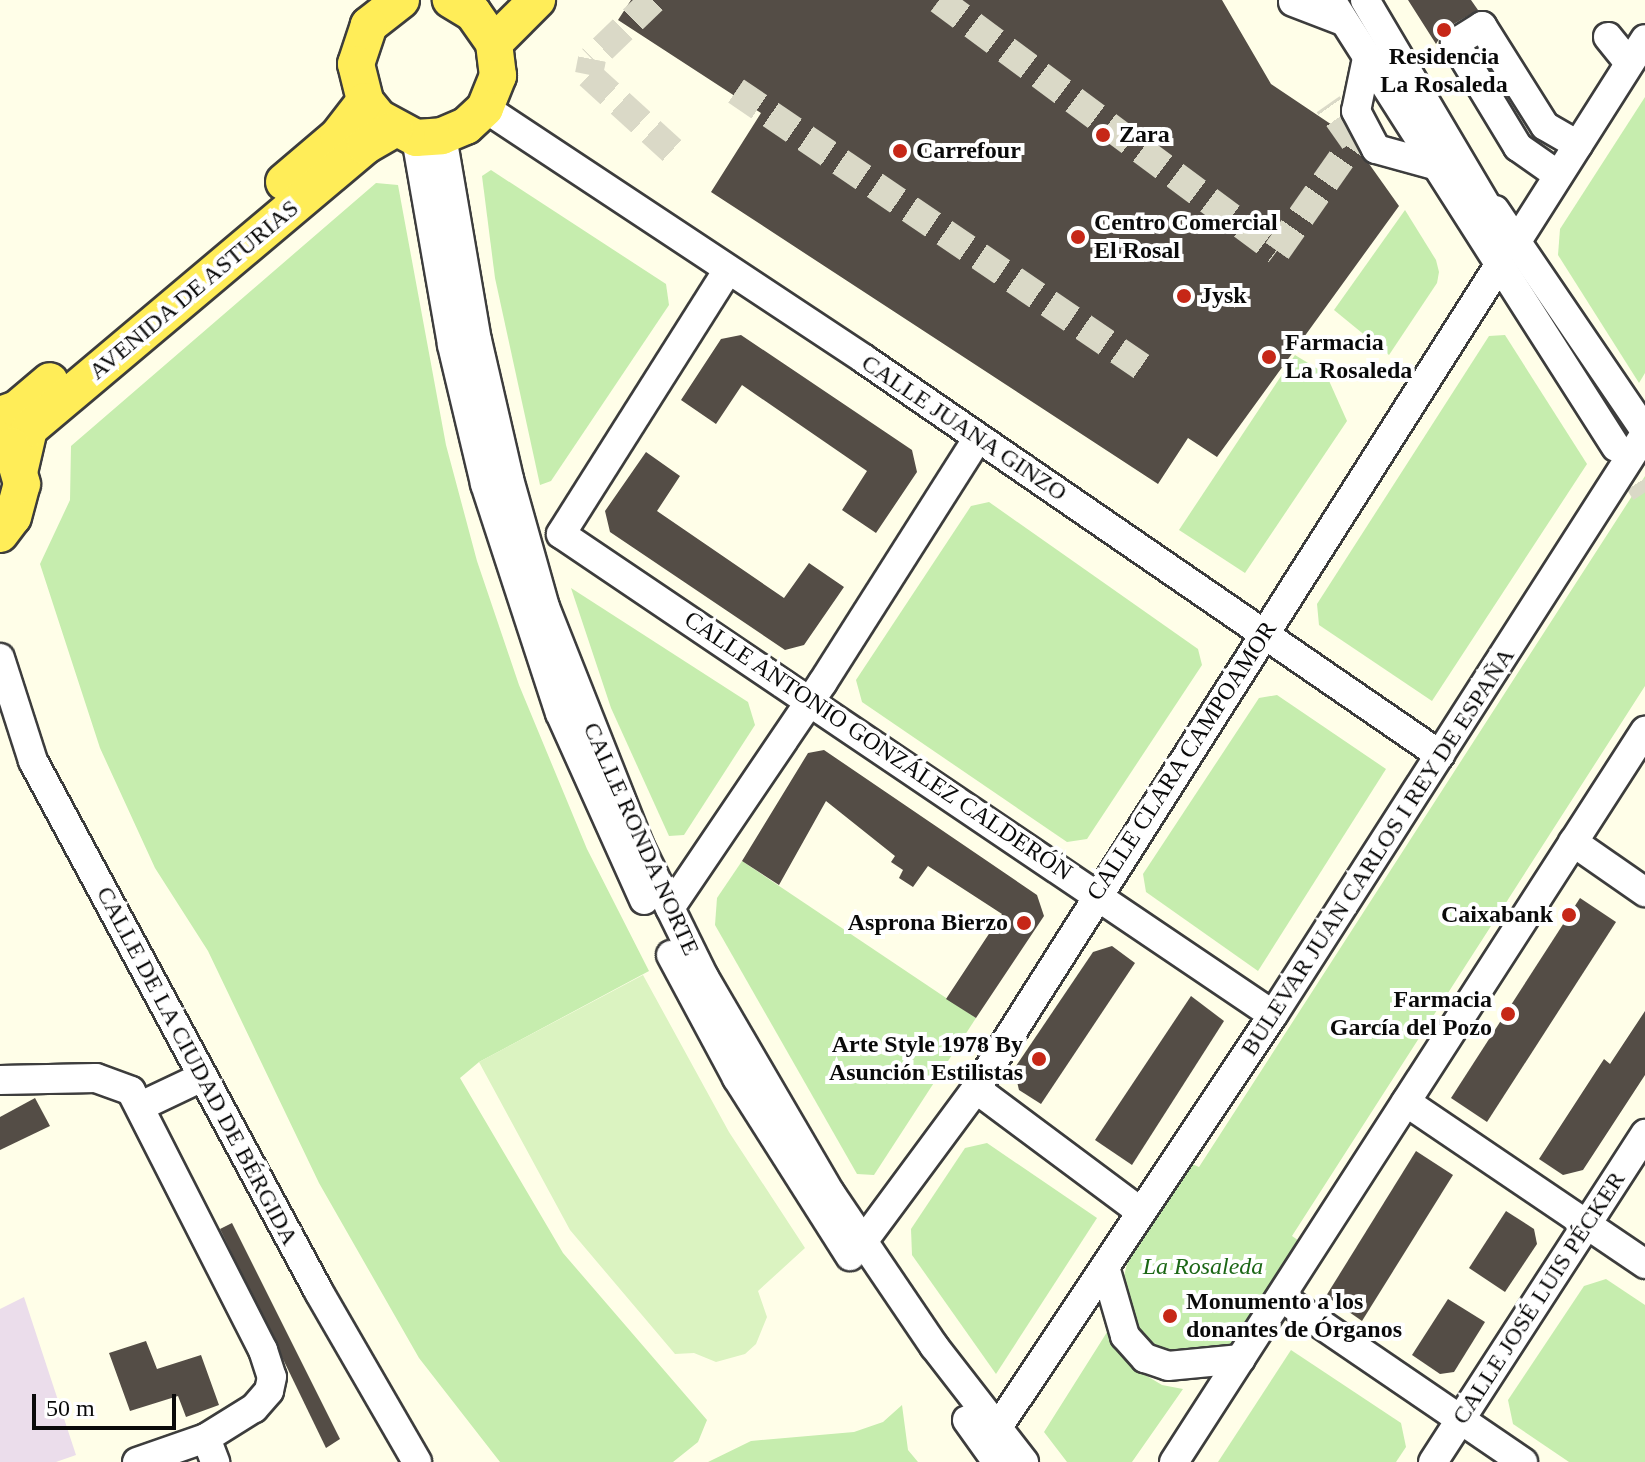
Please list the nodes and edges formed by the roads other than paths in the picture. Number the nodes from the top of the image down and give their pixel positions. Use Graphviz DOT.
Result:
graph roads {
  1 [pos="537,0"];
  2 [pos="1365,0"];
  3 [pos="1293,2"];
  4 [pos="385,3"];
  5 [pos="474,4"];
  6 [pos="1337,10"];
  7 [pos="1608,37"];
  8 [pos="1645,39"];
  9 [pos="494,43"];
  10 [pos="1367,58"];
  11 [pos="1629,63"];
  12 [pos="365,101"];
  13 [pos="485,108"];
  14 [pos="418,134"];
  15 [pos="1578,145"];
  16 [pos="1438,166"];
  17 [pos="1558,175"];
  18 [pos="1467,192"];
  19 [pos="1517,241"];
  20 [pos="728,270"];
  21 [pos="1494,273"];
  22 [pos="0,415"];
  23 [pos="0,432"];
  24 [pos="1633,436"];
  25 [pos="978,438"];
  26 [pos="20,468"];
  27 [pos="1619,475"];
  28 [pos="524,532"];
  29 [pos="0,534"];
  30 [pos="561,534"];
  31 [pos="1265,632"];
  32 [pos="0,658"];
  33 [pos="810,700"];
  34 [pos="1645,731"];
  35 [pos="1440,755"];
  36 [pos="1573,842"];
  37 [pos="1645,892"];
  38 [pos="1097,894"];
  39 [pos="670,908"];
  40 [pos="1273,1015"];
  41 [pos="202,1077"];
  42 [pos="0,1080"];
  43 [pos="976,1089"];
  44 [pos="1406,1102"];
  45 [pos="141,1106"];
  46 [pos="1645,1134"];
  47 [pos="1141,1212"];
  48 [pos="1586,1224"];
  49 [pos="862,1243"];
  50 [pos="1645,1264"];
  51 [pos="1105,1267"];
  52 [pos="1281,1297"];
  53 [pos="1241,1359"];
  54 [pos="1460,1421"];
  55 [pos="994,1446"];
  56 [pos="210,1450"];
  57 [pos="137,1462"];
  58 [pos="417,1462"];
  59 [pos="1024,1462"];
  60 [pos="1174,1462"];
  61 [pos="1433,1462"];
  62 [pos="1523,1462"];
  1 -- 9 [label="main road"];
  2 -- 18 [label="street"];
  3 -- 6 [label="street"];
  4 -- 12 [label="main road"];
  5 -- 9 [label="main road"];
  6 -- 10 [label="street"];
  7 -- 11 [label="street"];
  8 -- 11 [label="street"];
  9 -- 13 [label="main road"];
  10 -- 16 [label="street"];
  10 -- 16 [label="street"];
  11 -- 15 [label="street"];
  12 -- 14 [label="main road"];
  12 -- 22 [label="main road, AVENIDA DE ASTURIAS"];
  13 -- 14 [label="main road, AVENIDA DE ASTURIAS"];
  13 -- 20 [label="street, CALLE JUANA GINZO"];
  14 -- 26 [label="main road, AVENIDA DE ASTURIAS"];
  14 -- 28 [label="street, CALLE RONDA NORTE"];
  14 -- 55 [label="street, CALLE RONDA NORTE"];
  15 -- 17 [label="street"];
  15 -- 17 [label="street"];
  16 -- 18 [label="street"];
  17 -- 19 [label="street"];
  18 -- 19 [label="street"];
  18 -- 21 [label="street"];
  18 -- 24 [label="street"];
  19 -- 24 [label="street"];
  20 -- 25 [label="street, CALLE JUANA GINZO"];
  20 -- 30 [label="street"];
  21 -- 27 [label="street"];
  21 -- 31 [label="street, CALLE CLARA CAMPOAMOR"];
  23 -- 26 [label="main road"];
  24 -- 27 [label="street, BULEVAR JUAN CARLOS I REY DE ESPAÑA"];
  25 -- 31 [label="street, CALLE JUANA GINZO"];
  25 -- 33 [label="street"];
  26 -- 29 [label="main road, AVENIDA DE ASTURIAS"];
  27 -- 35 [label="street, BULEVAR JUAN CARLOS I REY DE ESPAÑA"];
  28 -- 30 [label="street"];
  28 -- 39 [label="street, CALLE RONDA NORTE"];
  30 -- 33 [label="street, CALLE ANTONIO GONZÁLEZ CALDERÓN"];
  31 -- 35 [label="street, CALLE JUANA GINZO"];
  31 -- 38 [label="street, CALLE CLARA CAMPOAMOR"];
  32 -- 41 [label="street, CALLE DE LA CIUDAD DE BÉRGIDA"];
  33 -- 38 [label="street, CALLE ANTONIO GONZÁLEZ CALDERÓN"];
  33 -- 39 [label="street"];
  34 -- 36 [label="street"];
  35 -- 40 [label="street, BULEVAR JUAN CARLOS I REY DE ESPAÑA"];
  36 -- 37 [label="street"];
  36 -- 44 [label="street"];
  38 -- 40 [label="street, CALLE ANTONIO GONZÁLEZ CALDERÓN"];
  38 -- 43 [label="street, CALLE CLARA CAMPOAMOR"];
  39 -- 49 [label="street, CALLE RONDA NORTE"];
  40 -- 47 [label="street, BULEVAR JUAN CARLOS I REY DE ESPAÑA"];
  41 -- 45 [label="street"];
  41 -- 58 [label="street, CALLE DE LA CIUDAD DE BÉRGIDA"];
  42 -- 45 [label="street"];
  43 -- 47 [label="street"];
  43 -- 49 [label="street, CALLE CLARA CAMPOAMOR"];
  44 -- 48 [label="street"];
  44 -- 52 [label="street"];
  45 -- 56 [label="street"];
  46 -- 48 [label="street, CALLE JOSÉ LUIS PÉCKER"];
  47 -- 51 [label="street, BULEVAR JUAN CARLOS I REY DE ESPAÑA"];
  48 -- 50 [label="street"];
  48 -- 54 [label="street, CALLE JOSÉ LUIS PÉCKER"];
  49 -- 55 [label="street, CALLE RONDA NORTE"];
  51 -- 53 [label="street"];
  51 -- 55 [label="street, BULEVAR JUAN CARLOS I REY DE ESPAÑA"];
  52 -- 53 [label="street"];
  52 -- 54 [label="street"];
  53 -- 60 [label="street"];
  54 -- 61 [label="street, CALLE JOSÉ LUIS PÉCKER"];
  54 -- 62 [label="street"];
  55 -- 59 [label="street, CALLE RONDA NORTE"];
  56 -- 57 [label="street"];
}
